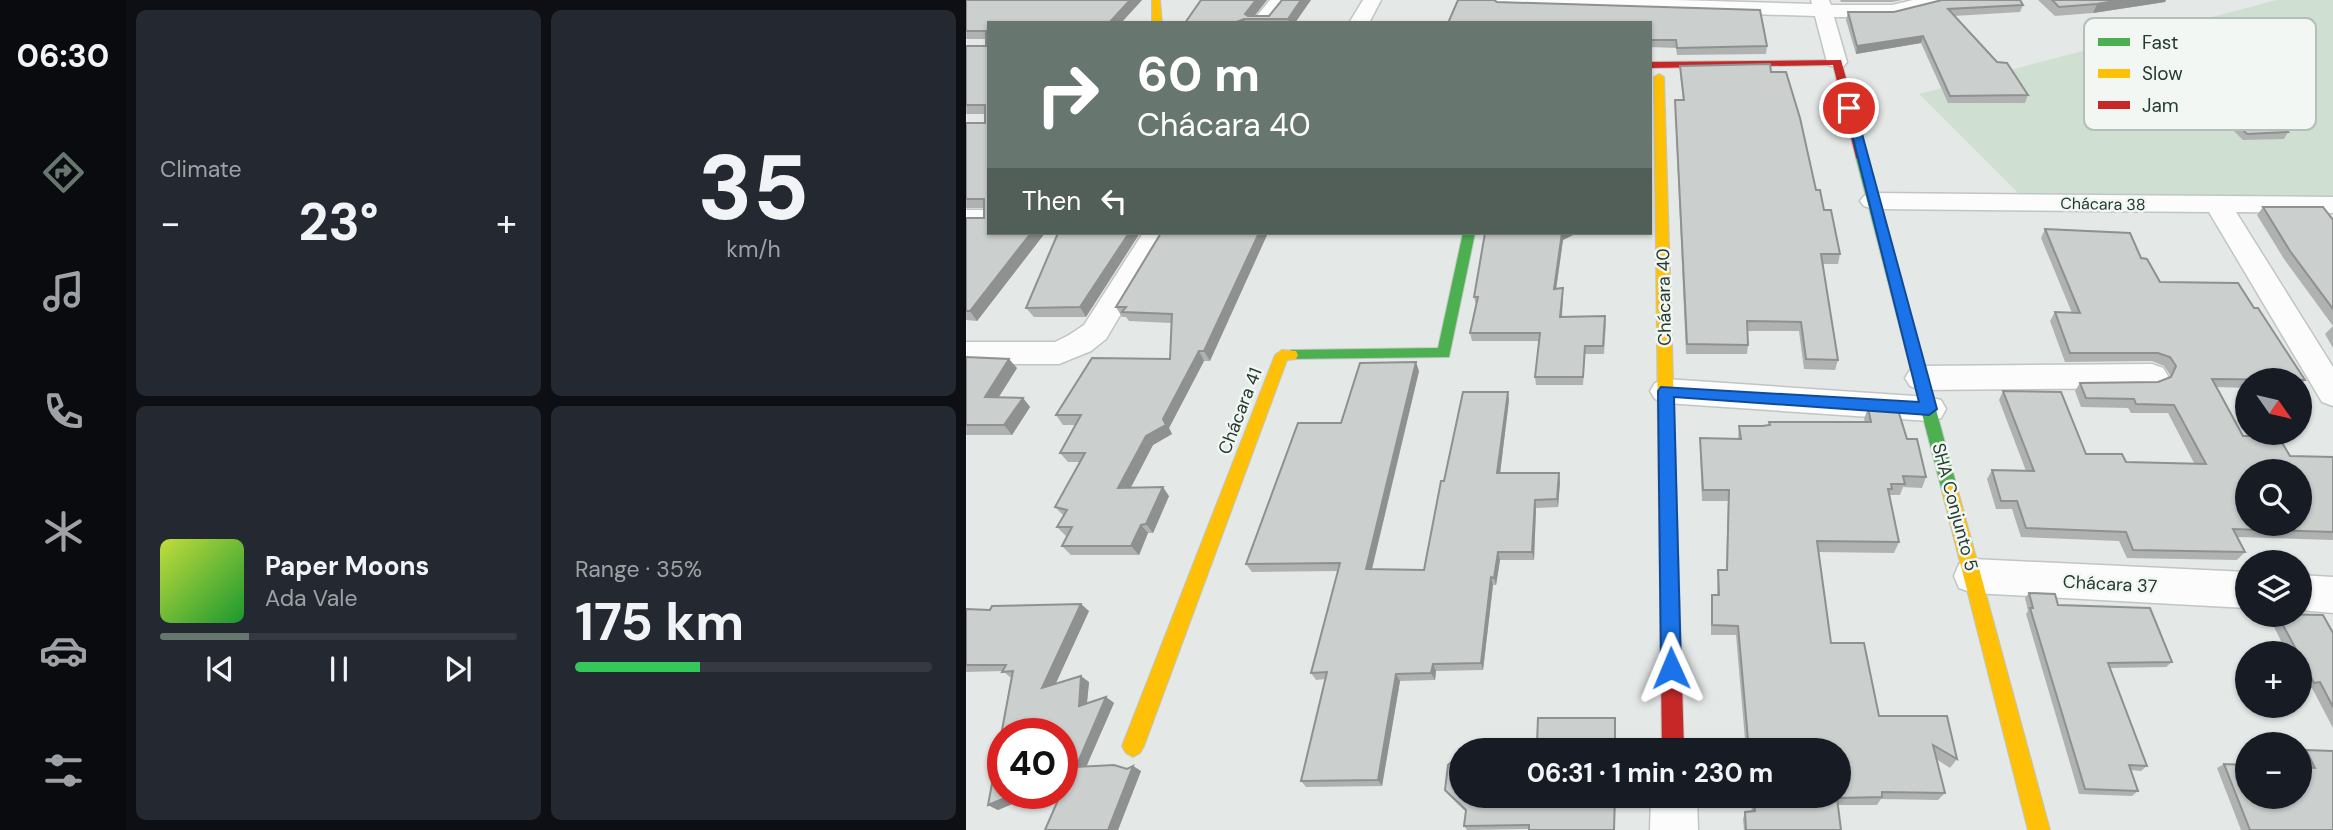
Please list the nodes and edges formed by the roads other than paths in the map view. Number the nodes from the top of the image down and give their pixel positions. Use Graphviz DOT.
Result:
graph roads {
  1 [pos="1156,0"];
  2 [pos="1280,0"];
  3 [pos="1372,0"];
  4 [pos="1498,0"];
  5 [pos="1936,0"];
  6 [pos="1822,5"];
  7 [pos="1157,21"];
  8 [pos="1263,21"];
  9 [pos="1360,21"];
  10 [pos="1837,62"];
  11 [pos="1655,71"];
  12 [pos="1873,201"];
  13 [pos="2333,205"];
  14 [pos="2220,206"];
  15 [pos="966,218"];
  16 [pos="987,218"];
  17 [pos="1155,235"];
  18 [pos="1469,235"];
  19 [pos="966,353"];
  20 [pos="2152,376"];
  21 [pos="1666,391"];
  22 [pos="1925,394"];
  23 [pos="2333,394"];
  24 [pos="1973,576"];
  25 [pos="2235,589"];
  26 [pos="2312,593"];
  27 [pos="2333,594"];
  28 [pos="1673,738"];
  29 [pos="1133,746"];
  30 [pos="1674,808"];
  31 [pos="1674,830"];
  32 [pos="2039,830"];
  1 -- 7 [label="street"];
  2 -- 8 [label="street"];
  3 -- 9 [label="street"];
  4 -- 6 [label="street"];
  5 -- 6 [label="street"];
  6 -- 10 [label="street, SHA Conjunto 5"];
  10 -- 11 [label="street"];
  10 -- 12 [label="street, SHA Conjunto 5"];
  11 -- 21 [label="street, Chácara 40"];
  12 -- 14 [label="street, Chácara 38"];
  12 -- 22 [label="street, SHA Conjunto 5"];
  13 -- 14 [label="street, Chácara 38"];
  14 -- 23 [label="street"];
  15 -- 16 [label="street"];
  17 -- 19 [label="street"];
  18 -- 29 [label="street, Chácara 41"];
  20 -- 22 [label="street"];
  21 -- 22 [label="street"];
  21 -- 28 [label="street, Chácara 40"];
  22 -- 24 [label="street, SHA Conjunto 5"];
  24 -- 25 [label="street, Chácara 37"];
  24 -- 32 [label="street, SHA Conjunto 5"];
  26 -- 27 [label="street"];
  30 -- 31 [label="street"];
}
